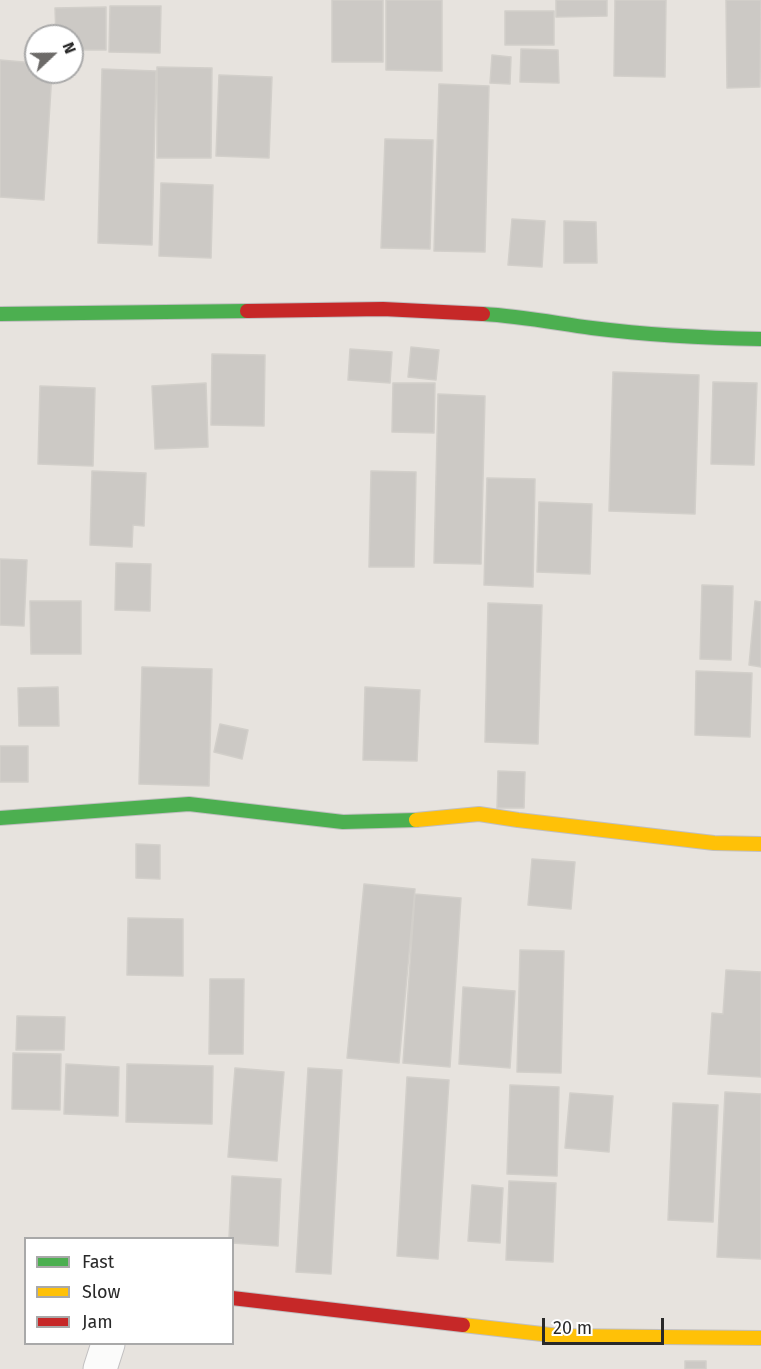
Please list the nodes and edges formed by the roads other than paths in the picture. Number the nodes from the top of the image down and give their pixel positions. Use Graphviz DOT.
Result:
graph roads {
  1 [pos="0,314"];
  2 [pos="761,339"];
  3 [pos="0,818"];
  4 [pos="761,844"];
  5 [pos="234,1298"];
  6 [pos="761,1338"];
  7 [pos="108,1345"];
  8 [pos="99,1369"];
  1 -- 2 [label="street"];
  3 -- 4 [label="street"];
  5 -- 6 [label="street"];
  7 -- 8 [label="street"];
}
